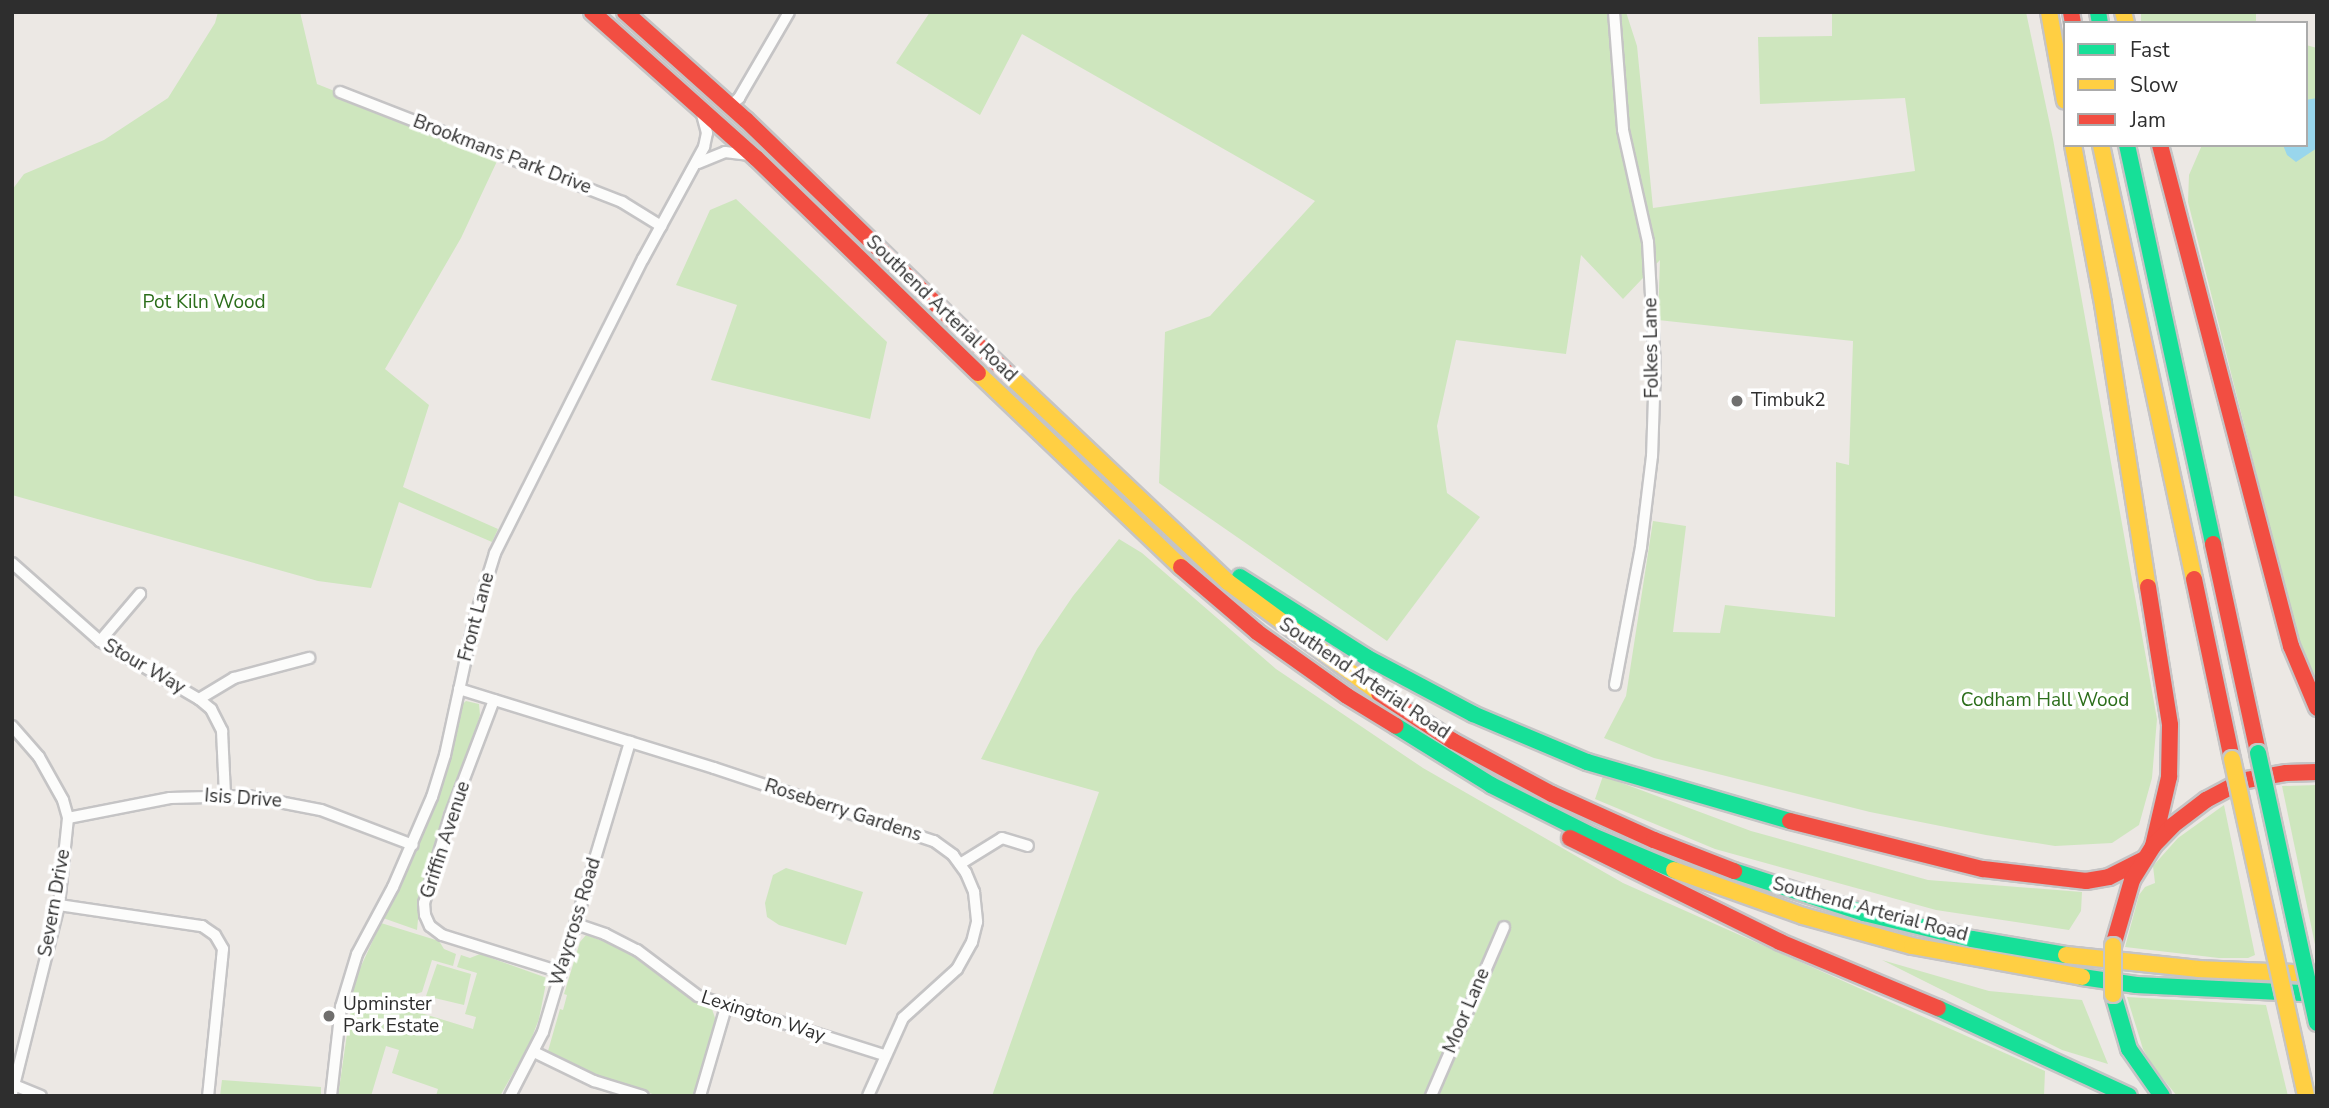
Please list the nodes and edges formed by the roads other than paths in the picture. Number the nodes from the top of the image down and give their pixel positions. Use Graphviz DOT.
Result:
graph roads {
  1 [pos="592,12"];
  2 [pos="625,12"];
  3 [pos="789,12"];
  4 [pos="1614,12"];
  5 [pos="2049,12"];
  6 [pos="2063,90"];
  7 [pos="340,92"];
  8 [pos="687,94"];
  9 [pos="731,105"];
  10 [pos="2073,147"];
  11 [pos="2101,147"];
  12 [pos="2127,147"];
  13 [pos="2161,147"];
  14 [pos="756,158"];
  15 [pos="695,164"];
  16 [pos="661,226"];
  17 [pos="1140,503"];
  18 [pos="12,563"];
  19 [pos="140,594"];
  20 [pos="1257,632"];
  21 [pos="100,641"];
  22 [pos="309,658"];
  23 [pos="1615,685"];
  24 [pos="459,689"];
  25 [pos="200,699"];
  26 [pos="494,700"];
  27 [pos="2317,708"];
  28 [pos="12,726"];
  29 [pos="630,742"];
  30 [pos="2317,772"];
  31 [pos="225,795"];
  32 [pos="68,818"];
  33 [pos="413,845"];
  34 [pos="1028,846"];
  35 [pos="2148,852"];
  36 [pos="960,864"];
  37 [pos="59,905"];
  38 [pos="576,924"];
  39 [pos="1504,927"];
  40 [pos="561,972"];
  41 [pos="2317,974"];
  42 [pos="2317,994"];
  43 [pos="726,1007"];
  44 [pos="2317,1023"];
  45 [pos="534,1052"];
  46 [pos="884,1055"];
  47 [pos="13,1089"];
  48 [pos="41,1096"];
  49 [pos="208,1096"];
  50 [pos="331,1096"];
  51 [pos="510,1096"];
  52 [pos="643,1096"];
  53 [pos="700,1096"];
  54 [pos="868,1096"];
  55 [pos="1431,1096"];
  56 [pos="2129,1096"];
  57 [pos="2162,1096"];
  58 [pos="2306,1096"];
  1 -- 8 [label="highway, Southend Arterial Road"];
  2 -- 9 [label="highway, Southend Arterial Road"];
  3 -- 9 [label="street"];
  4 -- 23 [label="street, Folkes Lane"];
  5 -- 6 [label="highway"];
  7 -- 16 [label="street, Brookmans Park Drive"];
  8 -- 14 [label="highway, Southend Arterial Road"];
  8 -- 15 [label="street, Front Lane"];
  9 -- 17 [label="highway, Southend Arterial Road"];
  10 -- 35 [label="highway"];
  11 -- 58 [label="highway, bridge"];
  12 -- 44 [label="highway, bridge"];
  13 -- 27 [label="highway"];
  14 -- 15 [label="street"];
  14 -- 20 [label="highway, Southend Arterial Road"];
  15 -- 16 [label="street, Front Lane"];
  16 -- 24 [label="street, Front Lane"];
  17 -- 35 [label="highway"];
  17 -- 41 [label="highway, Southend Arterial Road"];
  18 -- 21 [label="street, Stour Way"];
  19 -- 21 [label="street"];
  20 -- 42 [label="highway, Southend Arterial Road"];
  20 -- 56 [label="highway"];
  21 -- 25 [label="street, Stour Way"];
  22 -- 25 [label="street"];
  24 -- 26 [label="street, Roseberry Gardens"];
  24 -- 33 [label="street, Front Lane"];
  25 -- 31 [label="street, Stour Way"];
  26 -- 29 [label="street, Roseberry Gardens"];
  26 -- 40 [label="street, Griffin Avenue"];
  28 -- 32 [label="street, Severn Drive"];
  29 -- 36 [label="street, Roseberry Gardens"];
  29 -- 38 [label="street, Waycross Road"];
  30 -- 35 [label="highway"];
  31 -- 32 [label="street, Isis Drive"];
  31 -- 33 [label="street, Isis Drive"];
  32 -- 37 [label="street, Severn Drive"];
  33 -- 50 [label="street, Front Lane"];
  34 -- 36 [label="street"];
  35 -- 57 [label="highway, bridge"];
  36 -- 46 [label="street, Roseberry Gardens"];
  37 -- 47 [label="street, Severn Drive"];
  37 -- 49 [label="street"];
  38 -- 40 [label="street, Waycross Road"];
  38 -- 43 [label="street, Lexington Way"];
  39 -- 55 [label="street, Moor Lane"];
  40 -- 45 [label="street, Waycross Road"];
  43 -- 46 [label="street, Lexington Way"];
  43 -- 53 [label="street"];
  45 -- 51 [label="street, Waycross Road"];
  45 -- 52 [label="street"];
  46 -- 54 [label="street, Roseberry Gardens"];
  47 -- 48 [label="street"];
}
